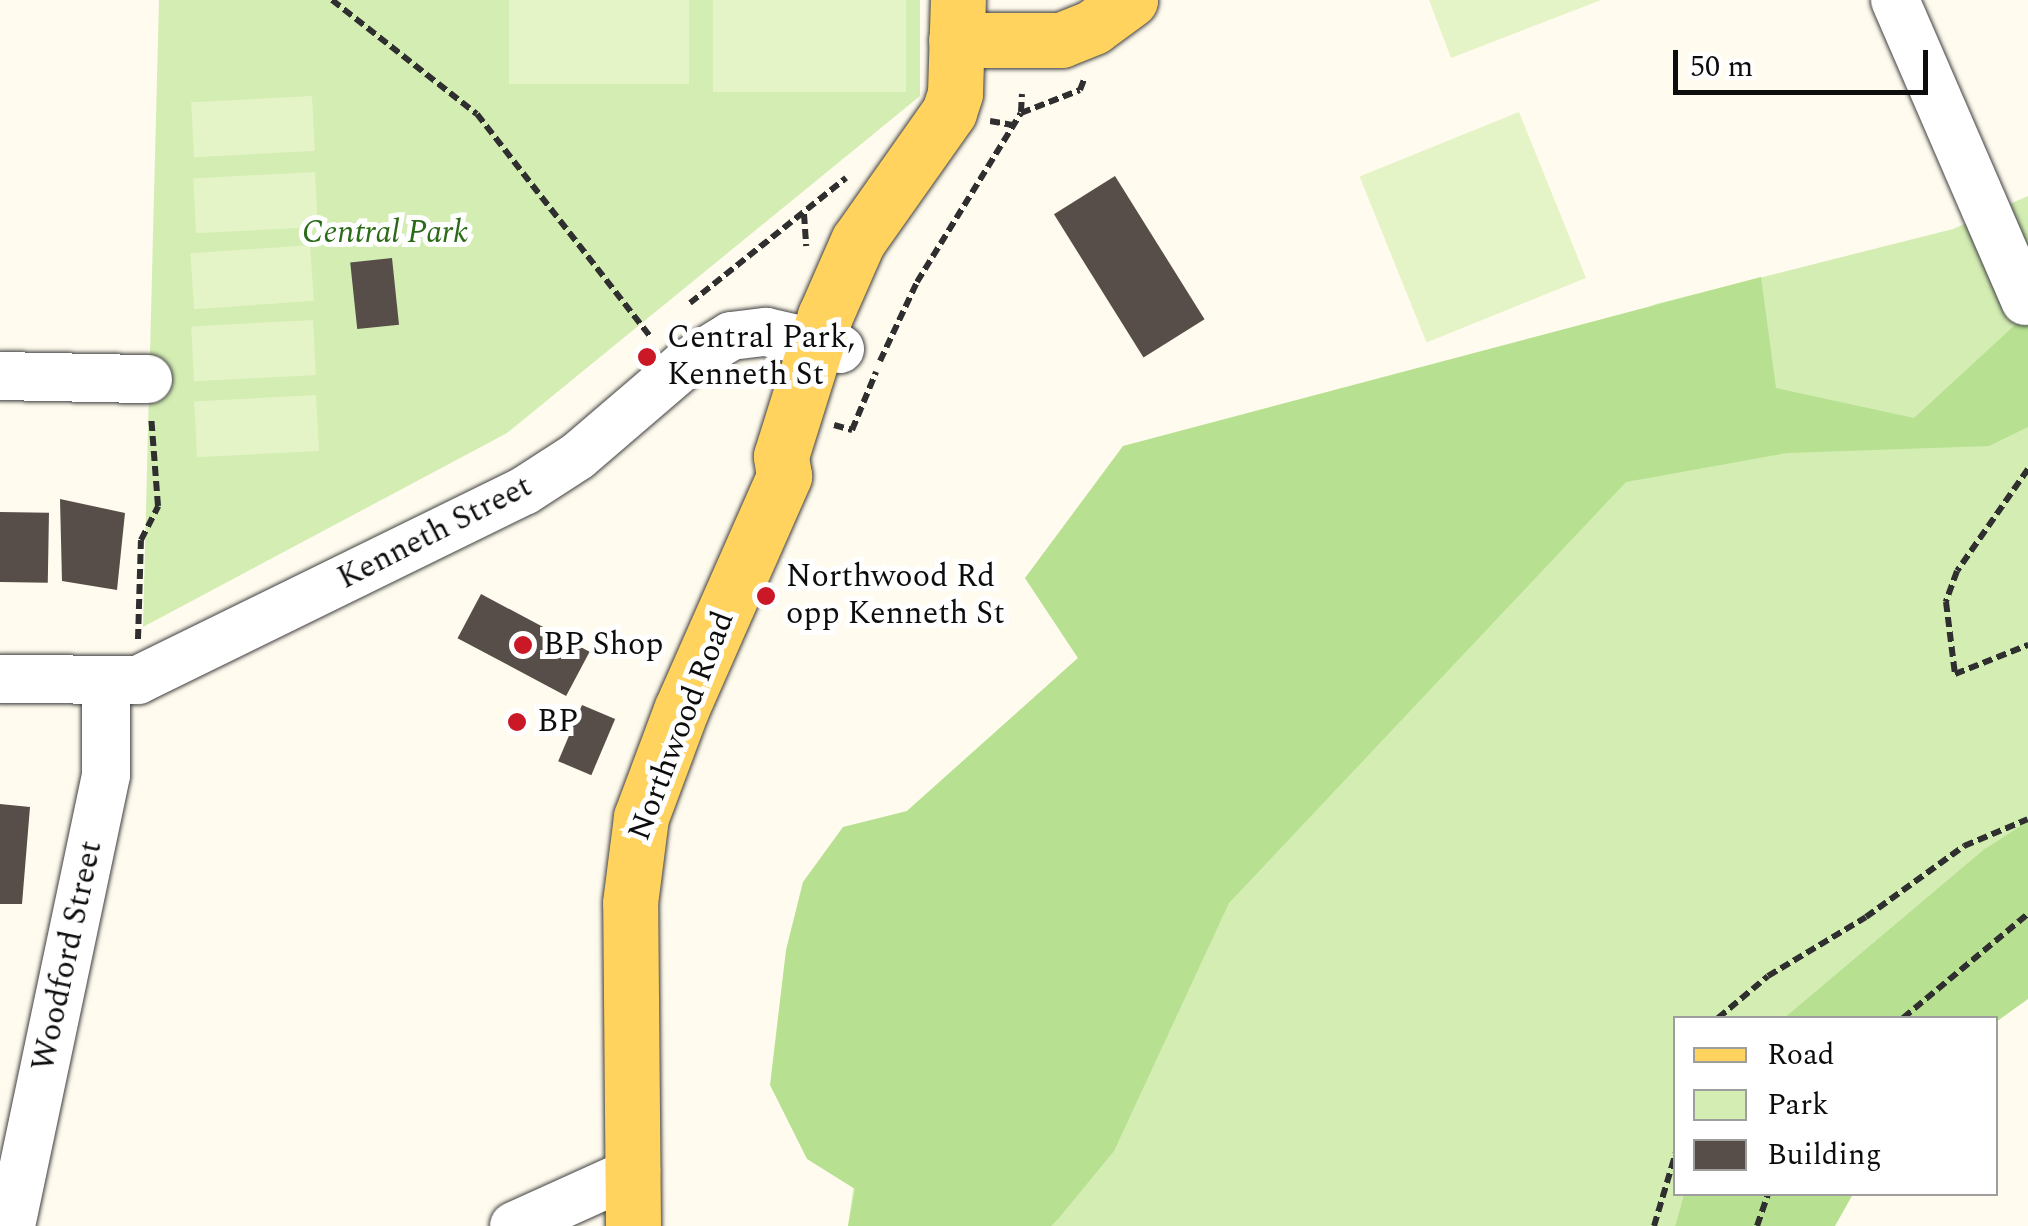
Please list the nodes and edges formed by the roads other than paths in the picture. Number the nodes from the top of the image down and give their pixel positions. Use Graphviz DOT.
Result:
graph roads {
  1 [pos="1130,0"];
  2 [pos="1894,0"];
  3 [pos="968,20"];
  4 [pos="2025,301"];
  5 [pos="829,346"];
  6 [pos="0,376"];
  7 [pos="148,380"];
  8 [pos="0,679"];
  9 [pos="122,682"];
  10 [pos="636,1171"];
  11 [pos="11,1226"];
  12 [pos="514,1226"];
  13 [pos="633,1226"];
  1 -- 3 [label="main road"];
  2 -- 4 [label="street"];
  3 -- 5 [label="main road, Northwood Road"];
  5 -- 9 [label="street, Kenneth Street"];
  5 -- 10 [label="main road, Northwood Road"];
  6 -- 7 [label="street"];
  8 -- 9 [label="street, Kenneth Street"];
  9 -- 11 [label="street, Woodford Street"];
  10 -- 12 [label="street"];
  10 -- 13 [label="main road, Northwood Road"];
}
